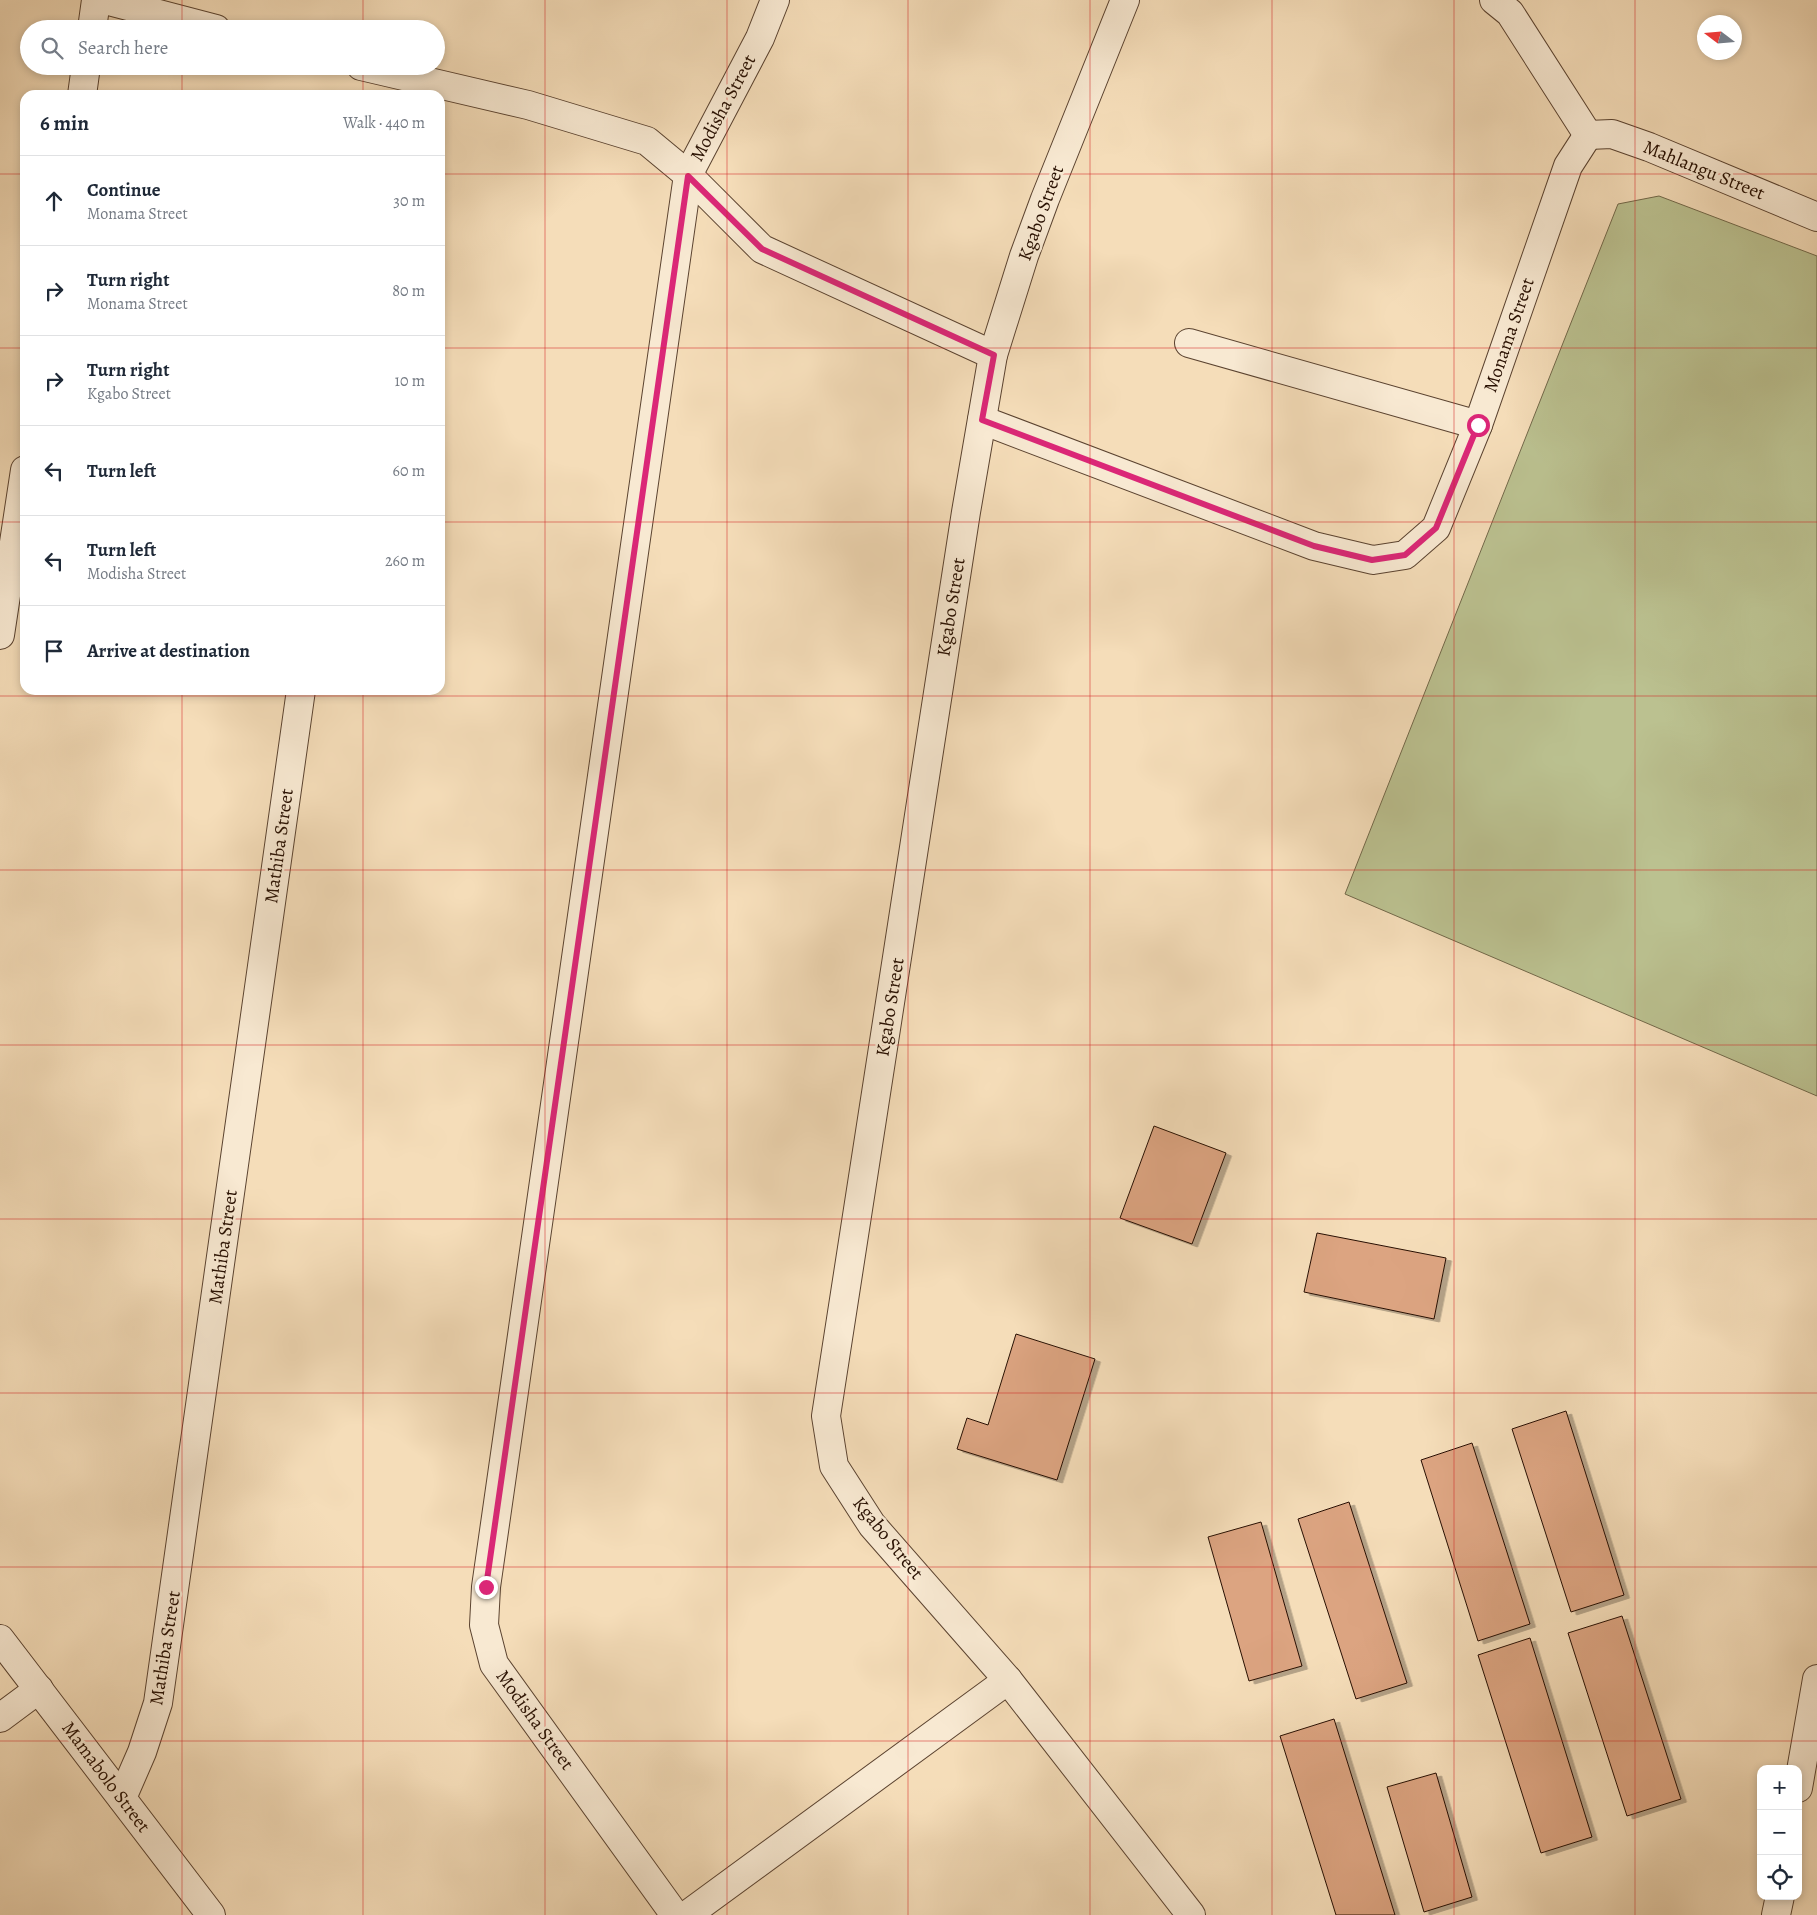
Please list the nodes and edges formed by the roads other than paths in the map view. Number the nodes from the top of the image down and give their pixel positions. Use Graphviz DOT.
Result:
graph roads {
  1 [pos="96,0"];
  2 [pos="105,0"];
  3 [pos="775,0"];
  4 [pos="1124,0"];
  5 [pos="1494,0"];
  6 [pos="93,20"];
  7 [pos="182,20"];
  8 [pos="85,75"];
  9 [pos="374,75"];
  10 [pos="387,84"];
  11 [pos="83,90"];
  12 [pos="429,90"];
  13 [pos="445,92"];
  14 [pos="1588,135"];
  15 [pos="688,176"];
  16 [pos="1817,217"];
  17 [pos="1189,343"];
  18 [pos="994,355"];
  19 [pos="982,420"];
  20 [pos="1478,425"];
  21 [pos="20,503"];
  22 [pos="0,635"];
  23 [pos="300,695"];
  24 [pos="0,1639"];
  25 [pos="1817,1678"];
  26 [pos="1008,1680"];
  27 [pos="38,1689"];
  28 [pos="0,1718"];
  29 [pos="1802,1765"];
  30 [pos="122,1798"];
  31 [pos="1779,1900"];
  32 [pos="211,1915"];
  33 [pos="674,1915"];
  34 [pos="687,1915"];
  35 [pos="1191,1915"];
  36 [pos="1776,1915"];
  1 -- 6 [label="street"];
  2 -- 7 [label="street"];
  3 -- 15 [label="street, Modisha Street"];
  4 -- 18 [label="street, Kgabo Street"];
  5 -- 14 [label="street"];
  8 -- 11 [label="street"];
  9 -- 10 [label="street"];
  10 -- 12 [label="street"];
  13 -- 15 [label="street"];
  14 -- 16 [label="street, Mahlangu Street"];
  14 -- 20 [label="street, Monama Street"];
  15 -- 18 [label="street"];
  15 -- 33 [label="street, Modisha Street"];
  17 -- 20 [label="street"];
  18 -- 19 [label="street, Kgabo Street"];
  19 -- 20 [label="street, Monama Street"];
  19 -- 26 [label="street, Kgabo Street"];
  21 -- 22 [label="street"];
  23 -- 30 [label="street, Mathiba Street"];
  24 -- 27 [label="street, Mamabolo Street"];
  25 -- 29 [label="street"];
  26 -- 34 [label="street"];
  26 -- 35 [label="street, Kgabo Street"];
  27 -- 28 [label="street"];
  27 -- 30 [label="street, Mamabolo Street"];
  30 -- 32 [label="street, Mamabolo Street"];
  31 -- 36 [label="street"];
}
